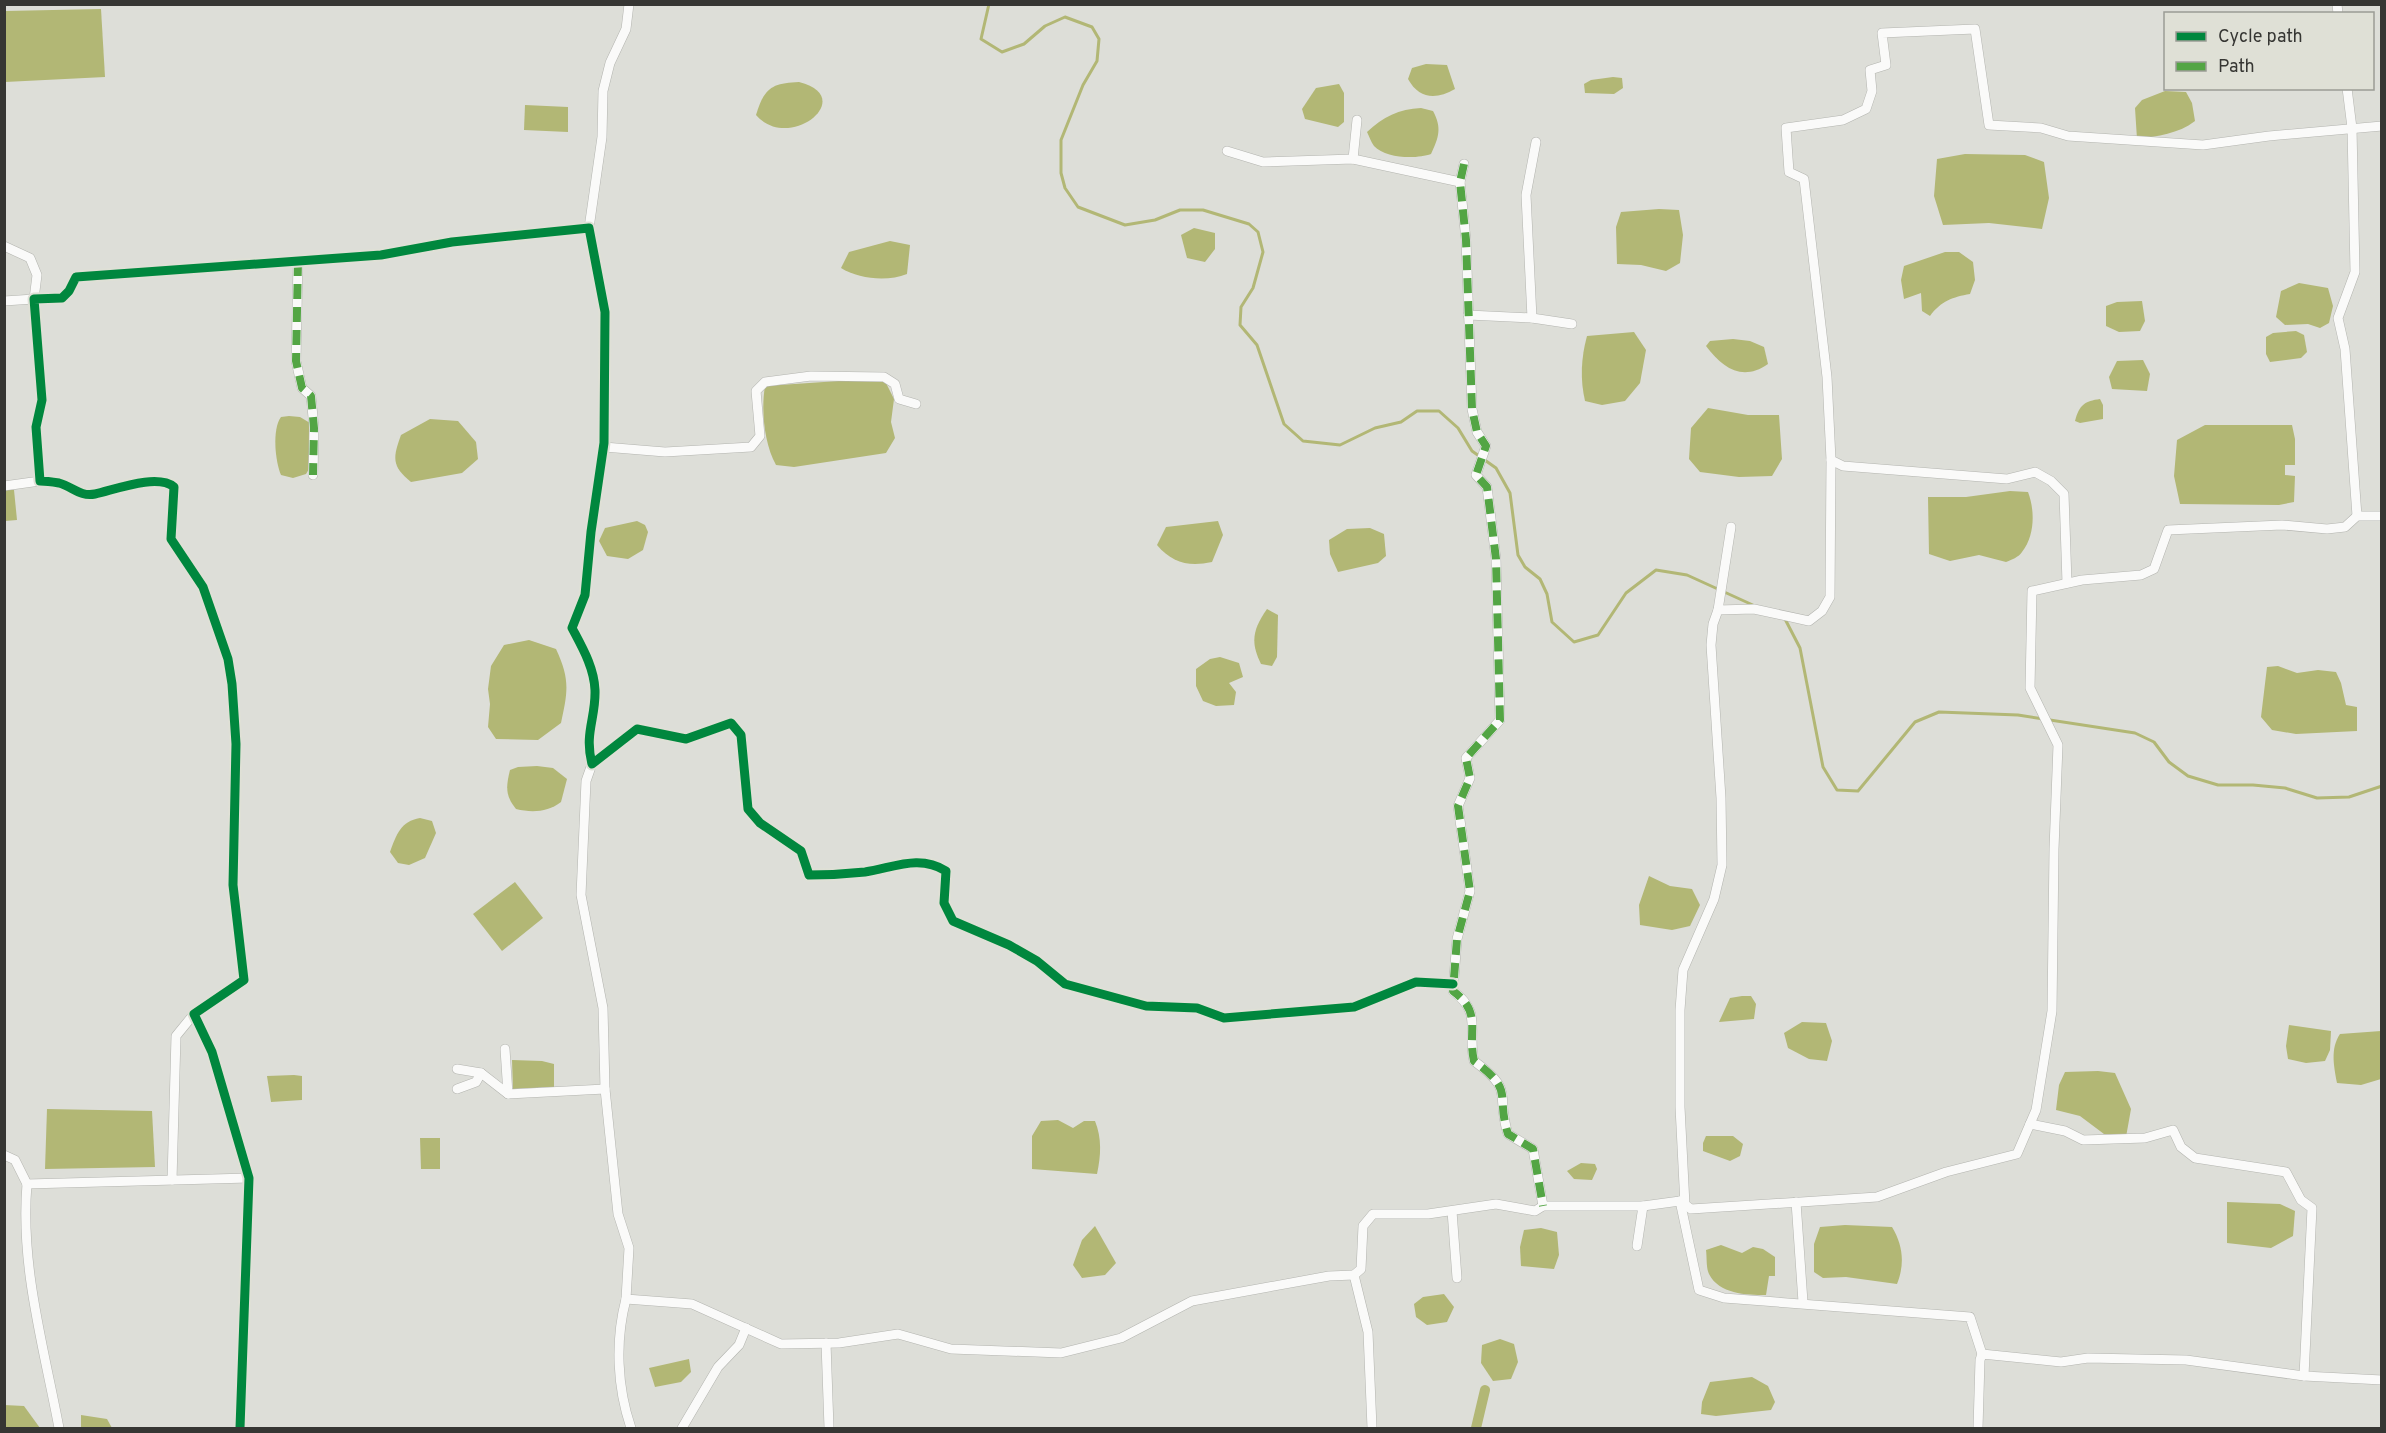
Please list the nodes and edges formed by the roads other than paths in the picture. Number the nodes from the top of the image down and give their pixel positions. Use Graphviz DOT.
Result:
graph roads {
  1 [pos="629,4"];
  2 [pos="2348,90"];
  3 [pos="1356,120"];
  4 [pos="2382,126"];
  5 [pos="2352,128"];
  6 [pos="1536,142"];
  7 [pos="1227,151"];
  8 [pos="1353,159"];
  9 [pos="1464,164"];
  10 [pos="1460,182"];
  11 [pos="589,228"];
  12 [pos="4,246"];
  13 [pos="297,261"];
  14 [pos="34,299"];
  15 [pos="4,301"];
  16 [pos="1468,315"];
  17 [pos="1532,318"];
  18 [pos="1572,324"];
  19 [pos="916,404"];
  20 [pos="604,447"];
  21 [pos="1831,460"];
  22 [pos="313,475"];
  23 [pos="40,481"];
  24 [pos="4,486"];
  25 [pos="2357,516"];
  26 [pos="2382,516"];
  27 [pos="1731,527"];
  28 [pos="2067,583"];
  29 [pos="1718,610"];
  30 [pos="592,764"];
  31 [pos="1453,984"];
  32 [pos="194,1014"];
  33 [pos="506,1049"];
  34 [pos="457,1069"];
  35 [pos="481,1073"];
  36 [pos="457,1089"];
  37 [pos="605,1089"];
  38 [pos="508,1094"];
  39 [pos="2030,1124"];
  40 [pos="4,1155"];
  41 [pos="249,1178"];
  42 [pos="172,1180"];
  43 [pos="27,1184"];
  44 [pos="1796,1202"];
  45 [pos="1683,1203"];
  46 [pos="1543,1206"];
  47 [pos="1643,1206"];
  48 [pos="1452,1211"];
  49 [pos="1638,1246"];
  50 [pos="1354,1275"];
  51 [pos="1457,1278"];
  52 [pos="626,1299"];
  53 [pos="1803,1302"];
  54 [pos="747,1328"];
  55 [pos="826,1343"];
  56 [pos="1982,1354"];
  57 [pos="2304,1376"];
  58 [pos="2382,1380"];
  59 [pos="59,1428"];
  60 [pos="240,1428"];
  61 [pos="631,1428"];
  62 [pos="682,1428"];
  63 [pos="829,1428"];
  64 [pos="1372,1428"];
  65 [pos="1978,1428"];
  1 -- 11 [label="street"];
  2 -- 5 [label="street"];
  3 -- 8 [label="street"];
  4 -- 5 [label="street"];
  5 -- 21 [label="street"];
  5 -- 25 [label="street"];
  6 -- 17 [label="street"];
  7 -- 8 [label="street"];
  8 -- 10 [label="street"];
  9 -- 10 [label="street"];
  10 -- 16 [label="street"];
  11 -- 13 [label="street"];
  11 -- 20 [label="street"];
  12 -- 14 [label="street"];
  13 -- 14 [label="street"];
  13 -- 22 [label="street"];
  14 -- 15 [label="street"];
  14 -- 23 [label="street"];
  16 -- 17 [label="street"];
  16 -- 31 [label="street"];
  17 -- 18 [label="street"];
  19 -- 20 [label="street"];
  20 -- 30 [label="street"];
  21 -- 28 [label="street"];
  21 -- 29 [label="street"];
  23 -- 24 [label="street"];
  23 -- 32 [label="street"];
  25 -- 26 [label="street"];
  25 -- 28 [label="street"];
  27 -- 29 [label="street"];
  28 -- 39 [label="street"];
  29 -- 45 [label="street"];
  30 -- 31 [label="street"];
  30 -- 37 [label="street"];
  31 -- 46 [label="street"];
  32 -- 41 [label="street"];
  32 -- 42 [label="street"];
  33 -- 38 [label="street"];
  34 -- 35 [label="street"];
  35 -- 36 [label="street"];
  35 -- 38 [label="street"];
  37 -- 38 [label="street"];
  37 -- 52 [label="street"];
  39 -- 44 [label="street"];
  39 -- 57 [label="street"];
  40 -- 43 [label="street"];
  41 -- 42 [label="street"];
  41 -- 60 [label="street"];
  42 -- 43 [label="street"];
  43 -- 59 [label="street"];
  44 -- 45 [label="street"];
  44 -- 53 [label="street"];
  45 -- 47 [label="street"];
  45 -- 53 [label="street"];
  46 -- 47 [label="street"];
  46 -- 48 [label="street"];
  47 -- 49 [label="street"];
  48 -- 50 [label="street"];
  48 -- 51 [label="street"];
  50 -- 55 [label="street"];
  50 -- 64 [label="street"];
  52 -- 54 [label="street"];
  52 -- 61 [label="street"];
  53 -- 56 [label="street"];
  54 -- 55 [label="street"];
  54 -- 62 [label="street"];
  55 -- 63 [label="street"];
  56 -- 57 [label="street"];
  56 -- 65 [label="street"];
  57 -- 58 [label="street"];
}
